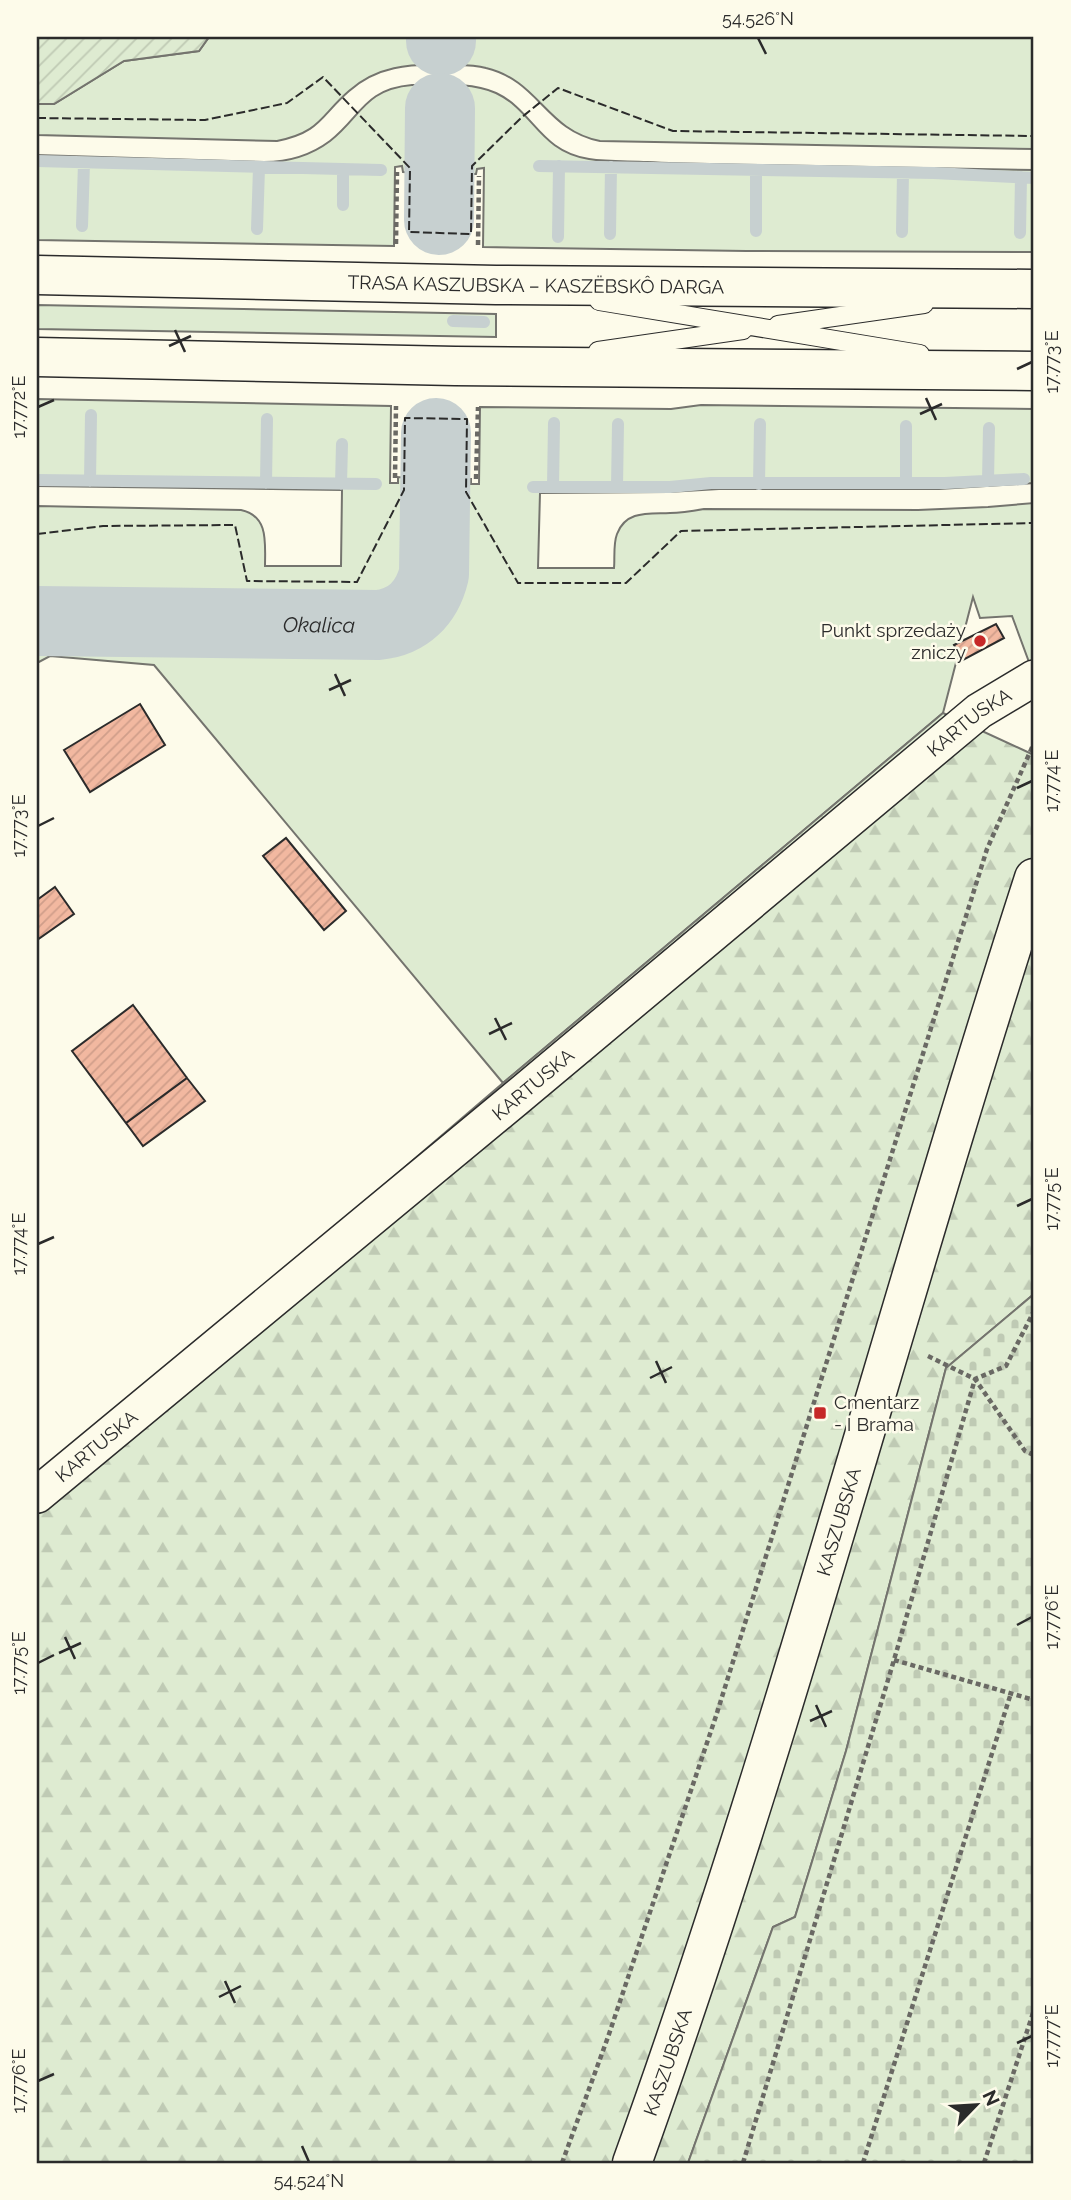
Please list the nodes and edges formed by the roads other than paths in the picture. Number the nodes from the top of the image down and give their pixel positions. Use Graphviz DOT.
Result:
graph roads {
  1 [pos="37,275"];
  2 [pos="496,285"];
  3 [pos="1029,289"];
  4 [pos="759,328"];
  5 [pos="37,357"];
  6 [pos="496,366"];
  7 [pos="1029,371"];
  8 [pos="1034,678"];
  9 [pos="1034,878"];
  10 [pos="37,1495"];
  11 [pos="632,2163"];
  1 -- 2 [label="main road, TRASA KASZUBSKA – KASZËBSKÔ DARGA"];
  2 -- 3 [label="main road, TRASA KASZUBSKA – KASZËBSKÔ DARGA"];
  2 -- 4 [label="lane"];
  3 -- 4 [label="lane"];
  4 -- 6 [label="lane"];
  4 -- 7 [label="lane"];
  5 -- 6 [label="main road"];
  6 -- 7 [label="main road"];
  8 -- 10 [label="street, KARTUSKA"];
  9 -- 11 [label="main road, KASZUBSKA"];
}
